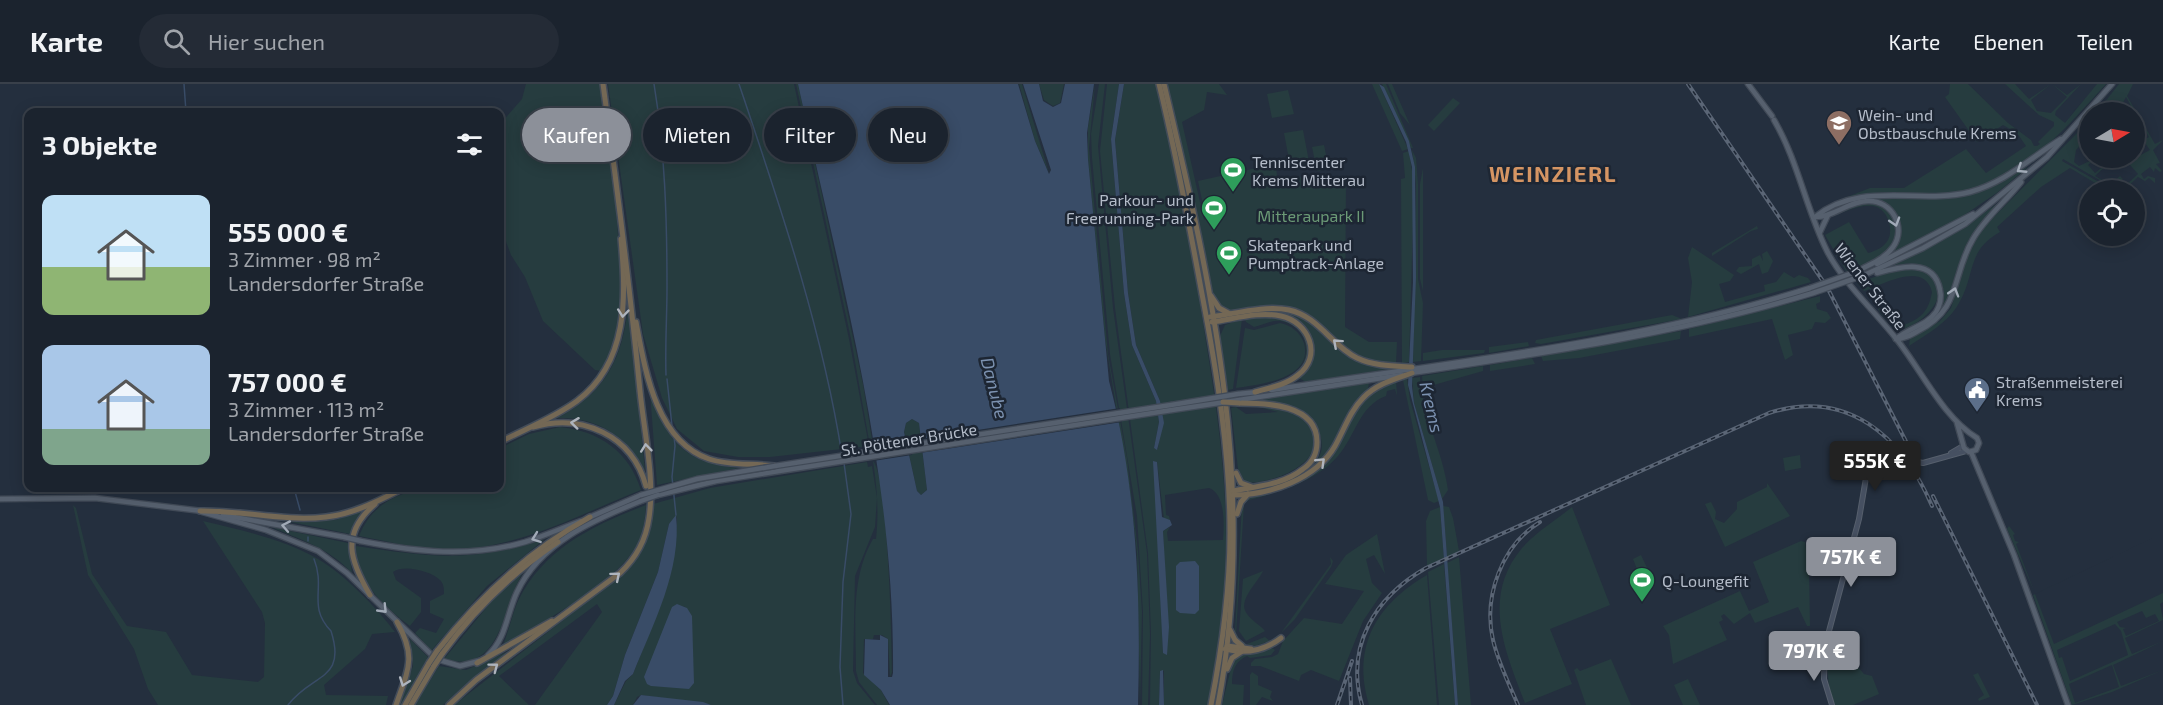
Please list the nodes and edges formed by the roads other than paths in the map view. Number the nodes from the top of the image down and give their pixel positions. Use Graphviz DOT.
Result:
graph roads {
  1 [pos="603,84"];
  2 [pos="1159,84"];
  3 [pos="1164,84"];
  4 [pos="1748,84"];
  5 [pos="2112,84"];
  6 [pos="2068,135"];
  7 [pos="2028,174"];
  8 [pos="617,192"];
  9 [pos="1829,213"];
  10 [pos="1976,213"];
  11 [pos="1815,217"];
  12 [pos="1820,233"];
  13 [pos="1858,271"];
  14 [pos="1862,276"];
  15 [pos="630,290"];
  16 [pos="1812,290"];
  17 [pos="1209,293"];
  18 [pos="1229,317"];
  19 [pos="1210,320"];
  20 [pos="1896,339"];
  21 [pos="1217,341"];
  22 [pos="1412,370"];
  23 [pos="1395,373"];
  24 [pos="1220,385"];
  25 [pos="1255,392"];
  26 [pos="1239,399"];
  27 [pos="1223,402"];
  28 [pos="1171,408"];
  29 [pos="1957,423"];
  30 [pos="520,432"];
  31 [pos="1970,436"];
  32 [pos="504,440"];
  33 [pos="1968,448"];
  34 [pos="1233,462"];
  35 [pos="776,466"];
  36 [pos="1252,490"];
  37 [pos="396,492"];
  38 [pos="1233,493"];
  39 [pos="0,498"];
  40 [pos="641,498"];
  41 [pos="381,499"];
  42 [pos="650,506"];
  43 [pos="200,511"];
  44 [pos="590,517"];
  45 [pos="1236,519"];
  46 [pos="558,542"];
  47 [pos="370,595"];
  48 [pos="569,611"];
  49 [pos="397,622"];
  50 [pos="1230,629"];
  51 [pos="1281,638"];
  52 [pos="1221,646"];
  53 [pos="1228,647"];
  54 [pos="1242,650"];
  55 [pos="439,653"];
  56 [pos="477,663"];
  57 [pos="432,664"];
  58 [pos="1223,676"];
  59 [pos="396,705"];
  60 [pos="405,705"];
  61 [pos="411,705"];
  62 [pos="449,705"];
  63 [pos="1211,705"];
  64 [pos="1218,705"];
  65 [pos="1832,705"];
  66 [pos="2068,705"];
  1 -- 8 [label="highway"];
  2 -- 19 [label="highway"];
  3 -- 17 [label="highway"];
  4 -- 11 [label="main road, Wiener Straße"];
  5 -- 6 [label="main road"];
  6 -- 7 [label="main road"];
  6 -- 11 [label="main road, one-way"];
  7 -- 10 [label="main road"];
  20 -- 7 [label="main road, one-way"];
  8 -- 15 [label="highway"];
  8 -- 30 [label="highway, one-way"];
  9 -- 11 [label="main road"];
  9 -- 12 [label="main road"];
  9 -- 13 [label="main road, one-way"];
  10 -- 13 [label="main road"];
  10 -- 14 [label="main road"];
  11 -- 12 [label="main road, Wiener Straße"];
  12 -- 20 [label="main road, Wiener Straße"];
  13 -- 16 [label="main road, bridge"];
  14 -- 16 [label="main road, bridge"];
  14 -- 20 [label="main road"];
  15 -- 35 [label="highway, bridge"];
  42 -- 15 [label="highway, one-way"];
  16 -- 22 [label="main road"];
  17 -- 18 [label="highway"];
  17 -- 19 [label="highway"];
  18 -- 19 [label="highway"];
  18 -- 21 [label="highway"];
  23 -- 18 [label="highway, one-way"];
  18 -- 25 [label="highway"];
  19 -- 21 [label="highway"];
  19 -- 24 [label="highway"];
  20 -- 29 [label="main road, Wiener Straße"];
  21 -- 24 [label="highway"];
  22 -- 23 [label="highway"];
  22 -- 23 [label="highway"];
  23 -- 25 [label="main road"];
  23 -- 26 [label="main road"];
  36 -- 23 [label="highway, one-way"];
  24 -- 34 [label="highway"];
  24 -- 38 [label="highway"];
  25 -- 26 [label="main road"];
  26 -- 27 [label="highway, bridge"];
  26 -- 28 [label="main road, bridge"];
  26 -- 36 [label="highway"];
  27 -- 28 [label="main road, bridge"];
  28 -- 35 [label="main road, St. Pöltener Brücke"];
  28 -- 40 [label="main road, St. Pöltener Brücke, bridge"];
  29 -- 31 [label="main road, Wiener Straße"];
  29 -- 33 [label="main road, Wiener Straße"];
  30 -- 32 [label="highway"];
  42 -- 30 [label="highway, one-way"];
  31 -- 33 [label="main road"];
  31 -- 33 [label="main road, Wiener Straße"];
  33 -- 65 [label="main road"];
  33 -- 66 [label="main road, Wiener Straße"];
  34 -- 36 [label="highway"];
  34 -- 38 [label="highway"];
  35 -- 40 [label="main road, St. Pöltener Brücke, bridge"];
  36 -- 38 [label="highway"];
  36 -- 45 [label="highway"];
  37 -- 41 [label="highway"];
  38 -- 45 [label="highway"];
  38 -- 52 [label="highway"];
  39 -- 43 [label="main road"];
  40 -- 44 [label="main road"];
  40 -- 46 [label="main road"];
  41 -- 43 [label="highway"];
  41 -- 47 [label="highway"];
  48 -- 42 [label="highway, one-way"];
  44 -- 43 [label="main road, one-way, bridge"];
  43 -- 47 [label="main road"];
  44 -- 55 [label="highway"];
  45 -- 50 [label="highway"];
  46 -- 55 [label="highway"];
  46 -- 56 [label="main road"];
  47 -- 49 [label="main road, one-way"];
  48 -- 56 [label="highway"];
  62 -- 48 [label="highway, one-way"];
  49 -- 56 [label="main road"];
  49 -- 59 [label="highway, one-way"];
  50 -- 53 [label="highway"];
  50 -- 54 [label="highway"];
  51 -- 54 [label="highway"];
  52 -- 53 [label="highway"];
  52 -- 63 [label="highway"];
  53 -- 54 [label="highway"];
  53 -- 58 [label="highway"];
  54 -- 58 [label="highway"];
  55 -- 57 [label="highway, bridge"];
  57 -- 60 [label="highway"];
  57 -- 61 [label="highway"];
  58 -- 64 [label="highway"];
}
